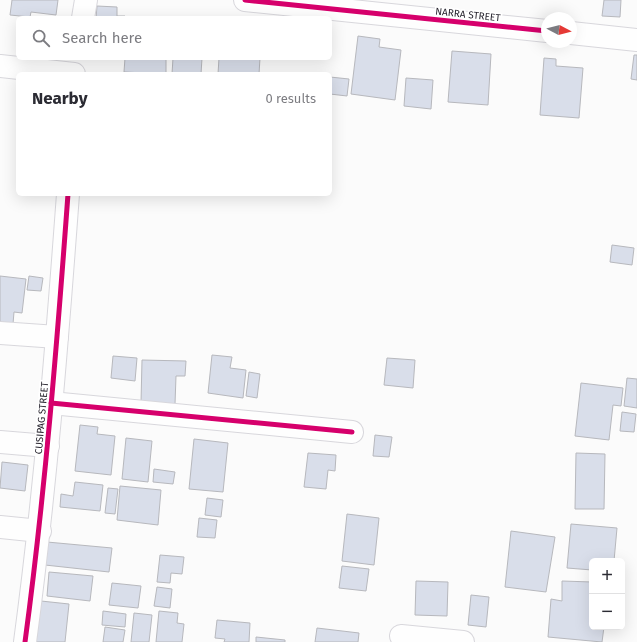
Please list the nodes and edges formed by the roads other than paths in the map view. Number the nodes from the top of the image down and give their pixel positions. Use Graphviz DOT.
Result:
graph roads {
  1 [pos="245,0"];
  2 [pos="341,5"];
  3 [pos="541,30"];
  4 [pos="577,34"];
  5 [pos="637,40"];
  6 [pos="78,60"];
  7 [pos="0,66"];
  8 [pos="56,72"];
  9 [pos="75,72"];
  10 [pos="68,196"];
  11 [pos="0,333"];
  12 [pos="57,337"];
  13 [pos="52,403"];
  14 [pos="352,432"];
  15 [pos="0,442"];
  16 [pos="48,446"];
  17 [pos="0,527"];
  18 [pos="40,531"];
  19 [pos="401,636"];
  20 [pos="25,642"];
  21 [pos="463,642"];
  1 -- 2 [label="street, NARRA STREET"];
  2 -- 3 [label="street, NARRA STREET"];
  4 -- 5 [label="street"];
  6 -- 9 [label="street"];
  7 -- 8 [label="street"];
  10 -- 12 [label="street, CUSIPAG STREET"];
  11 -- 12 [label="street"];
  12 -- 13 [label="street, CUSIPAG STREET"];
  13 -- 14 [label="street"];
  13 -- 16 [label="street, CUSIPAG STREET"];
  15 -- 16 [label="street"];
  16 -- 18 [label="street, CUSIPAG STREET"];
  17 -- 18 [label="street"];
  18 -- 20 [label="street, CUSIPAG STREET"];
  19 -- 21 [label="street"];
}
